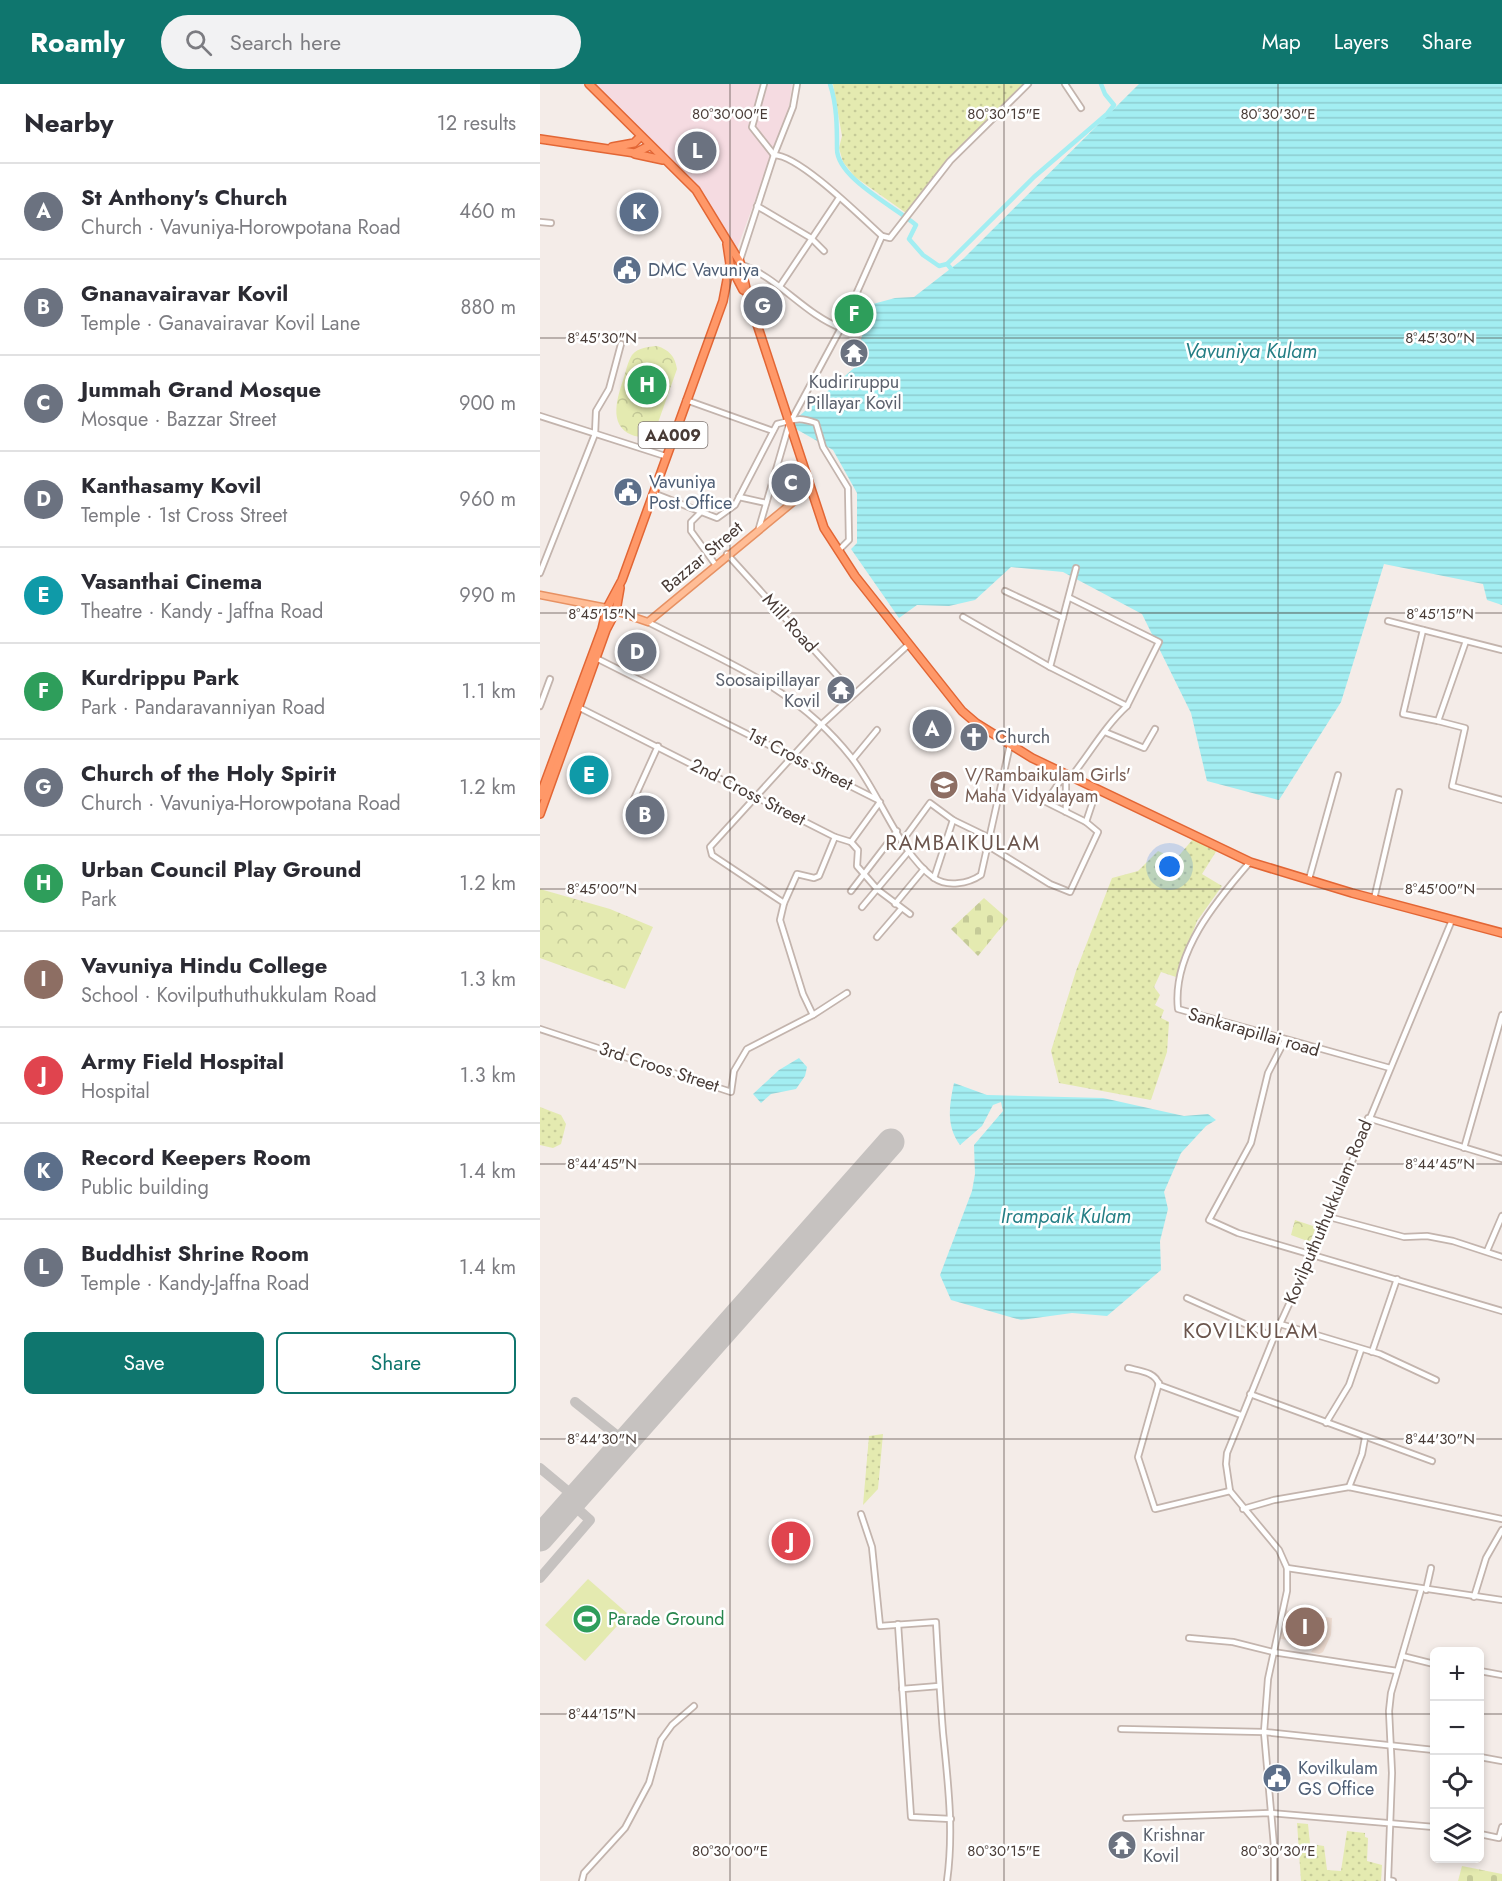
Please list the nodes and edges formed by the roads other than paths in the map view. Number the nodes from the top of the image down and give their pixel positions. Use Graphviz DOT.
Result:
graph roads {
  1 [pos="589,84"];
  2 [pos="764,84"];
  3 [pos="797,84"];
  4 [pos="1028,84"];
  5 [pos="1065,84"];
  6 [pos="1081,108"];
  7 [pos="640,137"];
  8 [pos="540,140"];
  9 [pos="649,146"];
  10 [pos="603,148"];
  11 [pos="621,151"];
  12 [pos="774,155"];
  13 [pos="665,160"];
  14 [pos="839,198"];
  15 [pos="757,206"];
  16 [pos="540,222"];
  17 [pos="551,223"];
  18 [pos="882,236"];
  19 [pos="811,238"];
  20 [pos="727,241"];
  21 [pos="824,251"];
  22 [pos="738,260"];
  23 [pos="730,264"];
  24 [pos="735,274"];
  25 [pos="740,284"];
  26 [pos="780,286"];
  27 [pos="728,289"];
  28 [pos="748,297"];
  29 [pos="841,328"];
  30 [pos="621,344"];
  31 [pos="686,400"];
  32 [pos="540,416"];
  33 [pos="790,423"];
  34 [pos="772,431"];
  35 [pos="595,434"];
  36 [pos="665,456"];
  37 [pos="810,488"];
  38 [pos="653,493"];
  39 [pos="739,497"];
  40 [pos="766,503"];
  41 [pos="701,512"];
  42 [pos="759,528"];
  43 [pos="838,551"];
  44 [pos="727,554"];
  45 [pos="715,564"];
  46 [pos="1076,568"];
  47 [pos="540,573"];
  48 [pos="622,580"];
  49 [pos="1005,591"];
  50 [pos="540,595"];
  51 [pos="1070,598"];
  52 [pos="607,608"];
  53 [pos="616,611"];
  54 [pos="963,617"];
  55 [pos="1063,618"];
  56 [pos="1388,621"];
  57 [pos="648,622"];
  58 [pos="1423,630"];
  59 [pos="1466,641"];
  60 [pos="908,645"];
  61 [pos="1502,650"];
  62 [pos="593,657"];
  63 [pos="1050,667"];
  64 [pos="550,679"];
  65 [pos="853,693"];
  66 [pos="540,706"];
  67 [pos="575,706"];
  68 [pos="1127,706"];
  69 [pos="1438,721"];
  70 [pos="823,723"];
  71 [pos="1155,729"];
  72 [pos="877,730"];
  73 [pos="1105,732"];
  74 [pos="1010,745"];
  75 [pos="658,746"];
  76 [pos="792,756"];
  77 [pos="853,759"];
  78 [pos="1068,775"];
  79 [pos="1338,775"];
  80 [pos="1097,789"];
  81 [pos="1399,792"];
  82 [pos="756,795"];
  83 [pos="540,796"];
  84 [pos="1502,800"];
  85 [pos="879,801"];
  86 [pos="1066,812"];
  87 [pos="540,814"];
  88 [pos="953,820"];
  89 [pos="1086,822"];
  90 [pos="655,830"];
  91 [pos="897,831"];
  92 [pos="835,837"];
  93 [pos="988,837"];
  94 [pos="903,840"];
  95 [pos="851,843"];
  96 [pos="987,845"];
  97 [pos="909,851"];
  98 [pos="1250,862"];
  99 [pos="924,869"];
  100 [pos="863,873"];
  101 [pos="934,878"];
  102 [pos="1310,879"];
  103 [pos="878,890"];
  104 [pos="851,891"];
  105 [pos="1374,899"];
  106 [pos="784,903"];
  107 [pos="895,904"];
  108 [pos="862,907"];
  109 [pos="901,909"];
  110 [pos="910,914"];
  111 [pos="1452,920"];
  112 [pos="1502,933"];
  113 [pos="877,937"];
  114 [pos="847,993"];
  115 [pos="813,1015"];
  116 [pos="1502,1015"];
  117 [pos="540,1029"];
  118 [pos="1285,1040"];
  119 [pos="1390,1068"];
  120 [pos="1368,1118"];
  121 [pos="1464,1148"];
  122 [pos="1502,1159"];
  123 [pos="1502,1216"];
  124 [pos="1329,1217"];
  125 [pos="1487,1251"];
  126 [pos="1312,1254"];
  127 [pos="1502,1257"];
  128 [pos="1397,1279"];
  129 [pos="1187,1298"];
  130 [pos="1502,1311"];
  131 [pos="1280,1324"];
  132 [pos="1274,1337"];
  133 [pos="1361,1350"];
  134 [pos="1372,1352"];
  135 [pos="1128,1368"];
  136 [pos="1436,1380"];
  137 [pos="1159,1383"];
  138 [pos="1250,1394"];
  139 [pos="1241,1415"];
  140 [pos="1326,1423"];
  141 [pos="1365,1438"];
  142 [pos="1432,1461"];
  143 [pos="1349,1487"];
  144 [pos="1230,1491"];
  145 [pos="1243,1509"];
  146 [pos="861,1514"];
  147 [pos="1502,1519"];
  148 [pos="1502,1530"];
  149 [pos="1287,1568"];
  150 [pos="1431,1568"];
  151 [pos="1424,1590"];
  152 [pos="1474,1597"];
  153 [pos="1502,1600"];
  154 [pos="898,1624"];
  155 [pos="1189,1638"];
  156 [pos="1273,1652"];
  157 [pos="1402,1656"];
  158 [pos="1430,1663"];
  159 [pos="1397,1671"];
  160 [pos="1484,1672"];
  161 [pos="1502,1675"];
  162 [pos="939,1686"];
  163 [pos="902,1689"];
  164 [pos="694,1706"];
  165 [pos="1121,1729"];
  166 [pos="1264,1732"];
  167 [pos="1390,1745"];
  168 [pos="1430,1750"];
  169 [pos="1484,1758"];
  170 [pos="1502,1761"];
  171 [pos="1270,1813"];
  172 [pos="1126,1818"];
  173 [pos="951,1819"];
  174 [pos="1391,1824"];
  175 [pos="1430,1827"];
  176 [pos="1502,1827"];
  177 [pos="1484,1835"];
  178 [pos="582,1881"];
  179 [pos="947,1881"];
  180 [pos="1274,1881"];
  181 [pos="1393,1881"];
  1 -- 7 [label="highway, AA009"];
  2 -- 12 [label="street"];
  3 -- 12 [label="street"];
  4 -- 18 [label="street"];
  5 -- 6 [label="street"];
  7 -- 9 [label="highway, AA009"];
  7 -- 10 [label="highway"];
  8 -- 10 [label="highway"];
  9 -- 11 [label="highway"];
  9 -- 13 [label="highway, AA009"];
  10 -- 11 [label="highway"];
  11 -- 13 [label="highway"];
  12 -- 14 [label="street"];
  12 -- 15 [label="street"];
  13 -- 20 [label="highway, AA009"];
  14 -- 18 [label="street"];
  14 -- 19 [label="street"];
  15 -- 19 [label="street"];
  15 -- 22 [label="street"];
  16 -- 17 [label="street"];
  18 -- 29 [label="street"];
  19 -- 21 [label="street"];
  19 -- 26 [label="street"];
  20 -- 22 [label="highway, AA009"];
  20 -- 23 [label="highway, AA009"];
  22 -- 23 [label="highway"];
  22 -- 24 [label="highway, AA009"];
  22 -- 26 [label="street"];
  22 -- 28 [label="highway"];
  23 -- 24 [label="highway"];
  23 -- 27 [label="highway, AA009"];
  24 -- 25 [label="highway"];
  24 -- 27 [label="highway, AA009"];
  25 -- 27 [label="highway"];
  25 -- 28 [label="highway"];
  26 -- 29 [label="street"];
  27 -- 31 [label="highway, AA009"];
  28 -- 33 [label="highway"];
  29 -- 33 [label="street"];
  30 -- 35 [label="street"];
  31 -- 34 [label="street"];
  31 -- 36 [label="highway, AA009"];
  32 -- 35 [label="street"];
  33 -- 34 [label="street"];
  33 -- 37 [label="highway"];
  33 -- 40 [label="street"];
  33 -- 43 [label="street"];
  34 -- 39 [label="street"];
  35 -- 36 [label="street"];
  35 -- 47 [label="street"];
  36 -- 38 [label="highway, AA009"];
  37 -- 42 [label="main road, Bazzar Street"];
  37 -- 43 [label="highway"];
  38 -- 41 [label="street"];
  38 -- 48 [label="highway, AA009"];
  39 -- 40 [label="street"];
  39 -- 41 [label="street"];
  40 -- 42 [label="street"];
  41 -- 45 [label="street"];
  42 -- 44 [label="main road, Bazzar Street"];
  43 -- 60 [label="highway"];
  44 -- 45 [label="main road, Bazzar Street"];
  44 -- 65 [label="street, Mill Road"];
  45 -- 57 [label="main road, Bazzar Street"];
  46 -- 51 [label="street"];
  48 -- 52 [label="highway, AA009"];
  48 -- 53 [label="highway, AA009"];
  49 -- 55 [label="street"];
  50 -- 52 [label="main road"];
  51 -- 55 [label="street"];
  51 -- 68 [label="street"];
  52 -- 53 [label="main road"];
  52 -- 62 [label="highway, AA009"];
  53 -- 57 [label="main road"];
  53 -- 62 [label="highway, AA009"];
  54 -- 63 [label="street"];
  55 -- 63 [label="street"];
  56 -- 58 [label="street"];
  57 -- 70 [label="street"];
  58 -- 59 [label="street"];
  58 -- 69 [label="street"];
  59 -- 61 [label="street"];
  59 -- 69 [label="street"];
  60 -- 65 [label="street"];
  60 -- 74 [label="highway"];
  62 -- 67 [label="highway, AA009"];
  62 -- 76 [label="street, 1st Cross Street"];
  63 -- 68 [label="street"];
  64 -- 66 [label="street"];
  65 -- 70 [label="street"];
  67 -- 75 [label="street, 2nd Cross Street"];
  67 -- 83 [label="highway, AA009"];
  67 -- 87 [label="highway, AA009"];
  68 -- 73 [label="street"];
  69 -- 84 [label="street"];
  70 -- 76 [label="street"];
  70 -- 77 [label="street"];
  71 -- 73 [label="street"];
  72 -- 77 [label="street"];
  73 -- 78 [label="street"];
  74 -- 78 [label="highway"];
  74 -- 93 [label="street"];
  75 -- 82 [label="street, 2nd Cross Street"];
  75 -- 90 [label="street"];
  76 -- 82 [label="street"];
  76 -- 85 [label="street, 1st Cross Street"];
  77 -- 85 [label="street"];
  78 -- 80 [label="highway"];
  78 -- 86 [label="street"];
  78 -- 86 [label="street"];
  79 -- 102 [label="street"];
  80 -- 89 [label="street"];
  80 -- 98 [label="highway"];
  81 -- 105 [label="street"];
  82 -- 92 [label="street, 2nd Cross Street"];
  82 -- 106 [label="street"];
  85 -- 91 [label="street"];
  85 -- 95 [label="street"];
  86 -- 89 [label="street"];
  88 -- 93 [label="street"];
  88 -- 94 [label="street"];
  88 -- 101 [label="street"];
  89 -- 96 [label="street"];
  91 -- 94 [label="street"];
  91 -- 100 [label="street"];
  92 -- 95 [label="street, 2nd Cross Street"];
  92 -- 106 [label="street"];
  93 -- 96 [label="street"];
  94 -- 97 [label="street"];
  95 -- 100 [label="street"];
  96 -- 101 [label="street"];
  97 -- 99 [label="street"];
  97 -- 103 [label="street"];
  98 -- 102 [label="highway"];
  98 -- 118 [label="street, Sankarapillai road"];
  99 -- 101 [label="street"];
  99 -- 107 [label="street"];
  100 -- 103 [label="street"];
  100 -- 104 [label="street"];
  102 -- 105 [label="highway"];
  103 -- 107 [label="street"];
  103 -- 108 [label="street"];
  105 -- 111 [label="highway"];
  106 -- 115 [label="street"];
  107 -- 109 [label="street"];
  109 -- 110 [label="street"];
  109 -- 113 [label="street"];
  111 -- 112 [label="highway"];
  111 -- 119 [label="street, Kovilputhuthukkulam Road"];
  114 -- 115 [label="street"];
  115 -- 117 [label="street, 3rd Croos Street"];
  116 -- 121 [label="street"];
  118 -- 119 [label="street, Sankarapillai road"];
  118 -- 126 [label="street"];
  119 -- 120 [label="street, Kovilputhuthukkulam Road"];
  120 -- 121 [label="street"];
  120 -- 124 [label="street, Kovilputhuthukkulam Road"];
  121 -- 122 [label="street"];
  123 -- 125 [label="street"];
  124 -- 125 [label="street"];
  124 -- 126 [label="street, Kovilputhuthukkulam Road"];
  125 -- 127 [label="street"];
  126 -- 128 [label="street"];
  126 -- 131 [label="street, Kovilputhuthukkulam Road"];
  128 -- 130 [label="street"];
  128 -- 134 [label="street"];
  129 -- 132 [label="street"];
  131 -- 132 [label="street, Kovilputhuthukkulam Road"];
  131 -- 133 [label="street"];
  132 -- 138 [label="street, Kovilputhuthukkulam Road"];
  133 -- 134 [label="street"];
  133 -- 140 [label="street"];
  134 -- 136 [label="street"];
  135 -- 137 [label="street"];
  137 -- 139 [label="street"];
  137 -- 144 [label="street"];
  138 -- 139 [label="street, Kovilputhuthukkulam Road"];
  138 -- 140 [label="street"];
  139 -- 144 [label="street, Kovilputhuthukkulam Road"];
  140 -- 141 [label="street"];
  141 -- 142 [label="street"];
  141 -- 143 [label="street"];
  143 -- 145 [label="street"];
  143 -- 147 [label="street"];
  144 -- 145 [label="street, Kovilputhuthukkulam Road"];
  145 -- 149 [label="street, Kovilputhuthukkulam Road"];
  146 -- 154 [label="street"];
  148 -- 152 [label="street"];
  149 -- 151 [label="street"];
  149 -- 156 [label="street"];
  150 -- 151 [label="street"];
  151 -- 152 [label="street"];
  151 -- 157 [label="street"];
  152 -- 153 [label="street"];
  154 -- 162 [label="street"];
  154 -- 163 [label="street"];
  155 -- 156 [label="street"];
  156 -- 159 [label="street"];
  156 -- 166 [label="street"];
  157 -- 158 [label="street"];
  157 -- 159 [label="street"];
  159 -- 167 [label="street"];
  160 -- 161 [label="street"];
  162 -- 163 [label="street"];
  162 -- 173 [label="street"];
  163 -- 173 [label="street"];
  164 -- 178 [label="street"];
  165 -- 166 [label="street"];
  166 -- 167 [label="street"];
  166 -- 171 [label="street"];
  167 -- 168 [label="street"];
  167 -- 174 [label="street"];
  169 -- 170 [label="street"];
  171 -- 172 [label="street"];
  171 -- 174 [label="street"];
  171 -- 180 [label="street"];
  173 -- 179 [label="street"];
  174 -- 175 [label="street"];
  174 -- 181 [label="street"];
  176 -- 177 [label="street"];
}
